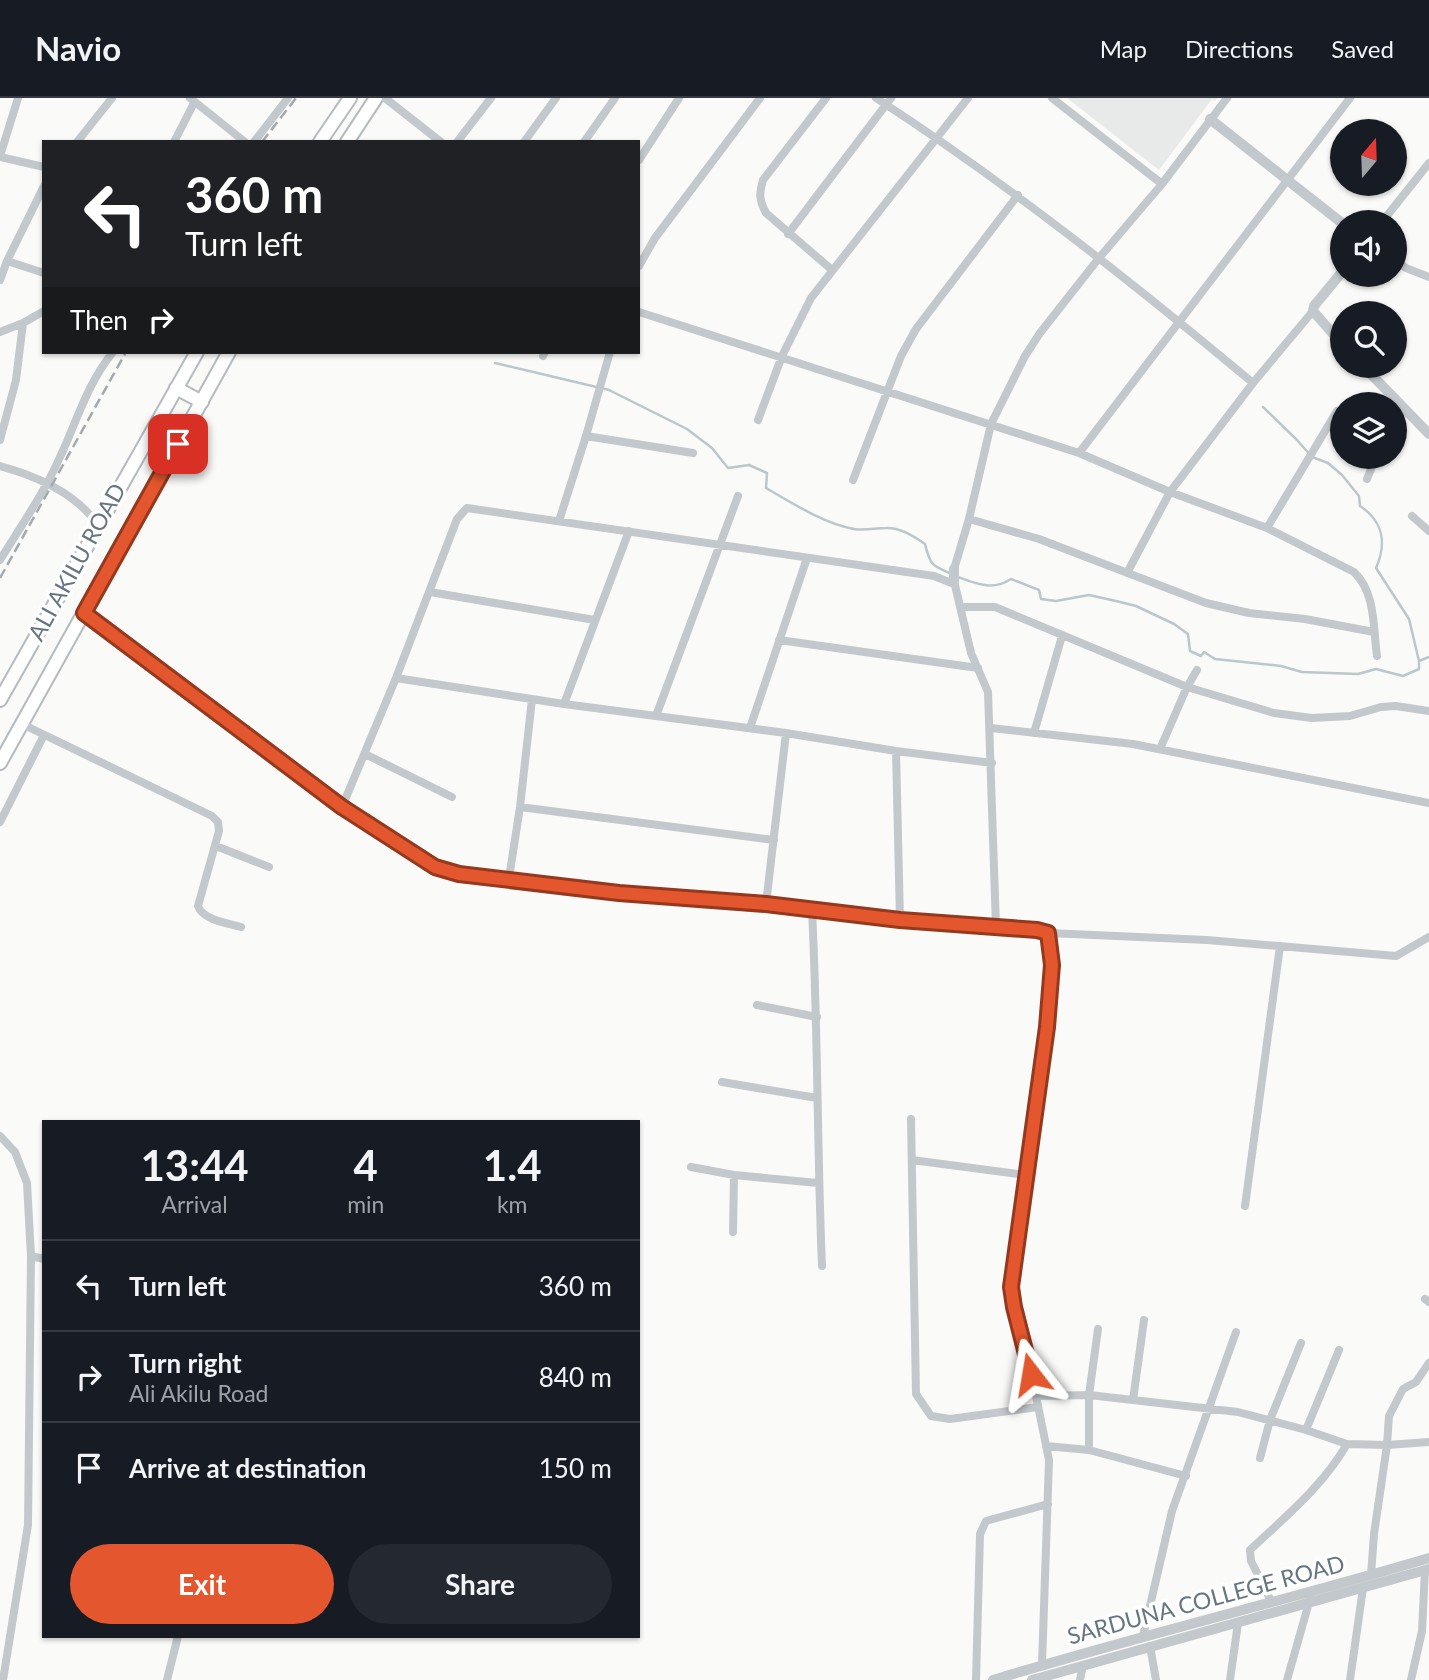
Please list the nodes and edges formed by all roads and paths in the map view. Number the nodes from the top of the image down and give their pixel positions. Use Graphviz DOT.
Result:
graph roads {
  1 [pos="19,98"];
  2 [pos="112,98"];
  3 [pos="288,98"];
  4 [pos="350,98"];
  5 [pos="376,98"];
  6 [pos="385,98"];
  7 [pos="491,98"];
  8 [pos="556,98"];
  9 [pos="615,98"];
  10 [pos="760,98"];
  11 [pos="826,98"];
  12 [pos="876,98"];
  13 [pos="968,98"];
  14 [pos="1052,98"];
  15 [pos="1227,98"];
  16 [pos="1350,98"];
  17 [pos="676,99"];
  18 [pos="192,100"];
  19 [pos="888,101"];
  20 [pos="1210,119"];
  21 [pos="936,136"];
  22 [pos="79,140"];
  23 [pos="175,140"];
  24 [pos="244,140"];
  25 [pos="256,140"];
  26 [pos="321,140"];
  27 [pos="348,140"];
  28 [pos="439,140"];
  29 [pos="459,140"];
  30 [pos="525,140"];
  31 [pos="585,140"];
  32 [pos="0,156"];
  33 [pos="640,158"];
  34 [pos="1429,163"];
  35 [pos="42,166"];
  36 [pos="1288,182"];
  37 [pos="1162,184"];
  38 [pos="42,190"];
  39 [pos="1018,195"];
  40 [pos="1392,210"];
  41 [pos="1330,214"];
  42 [pos="788,233"];
  43 [pos="1099,258"];
  44 [pos="7,261"];
  45 [pos="640,264"];
  46 [pos="1407,268"];
  47 [pos="832,270"];
  48 [pos="42,272"];
  49 [pos="1429,277"];
  50 [pos="0,280"];
  51 [pos="1330,287"];
  52 [pos="1313,311"];
  53 [pos="42,312"];
  54 [pos="640,312"];
  55 [pos="1179,321"];
  56 [pos="23,323"];
  57 [pos="1330,330"];
  58 [pos="0,331"];
  59 [pos="111,354"];
  60 [pos="196,354"];
  61 [pos="228,354"];
  62 [pos="609,354"];
  63 [pos="782,356"];
  64 [pos="1374,378"];
  65 [pos="1253,383"];
  66 [pos="176,388"];
  67 [pos="887,392"];
  68 [pos="1388,392"];
  69 [pos="202,402"];
  70 [pos="1407,412"];
  71 [pos="758,421"];
  72 [pos="1330,422"];
  73 [pos="991,424"];
  74 [pos="1429,434"];
  75 [pos="586,436"];
  76 [pos="0,440"];
  77 [pos="693,453"];
  78 [pos="1079,453"];
  79 [pos="0,466"];
  80 [pos="1371,469"];
  81 [pos="1367,479"];
  82 [pos="853,480"];
  83 [pos="46,484"];
  84 [pos="1170,492"];
  85 [pos="738,496"];
  86 [pos="1412,516"];
  87 [pos="969,519"];
  88 [pos="559,522"];
  89 [pos="98,524"];
  90 [pos="1267,528"];
  91 [pos="629,531"];
  92 [pos="1429,531"];
  93 [pos="720,544"];
  94 [pos="807,558"];
  95 [pos="0,560"];
  96 [pos="954,569"];
  97 [pos="1127,573"];
  98 [pos="954,582"];
  99 [pos="430,592"];
  100 [pos="960,607"];
  101 [pos="84,613"];
  102 [pos="596,620"];
  103 [pos="1374,632"];
  104 [pos="1062,636"];
  105 [pos="779,640"];
  106 [pos="1377,656"];
  107 [pos="978,668"];
  108 [pos="1197,670"];
  109 [pos="396,678"];
  110 [pos="1187,687"];
  111 [pos="532,699"];
  112 [pos="0,701"];
  113 [pos="564,704"];
  114 [pos="1429,711"];
  115 [pos="656,716"];
  116 [pos="22,724"];
  117 [pos="991,728"];
  118 [pos="750,729"];
  119 [pos="786,733"];
  120 [pos="1034,733"];
  121 [pos="44,735"];
  122 [pos="1160,749"];
  123 [pos="896,751"];
  124 [pos="365,754"];
  125 [pos="0,763"];
  126 [pos="992,763"];
  127 [pos="452,797"];
  128 [pos="1429,803"];
  129 [pos="342,807"];
  130 [pos="520,807"];
  131 [pos="0,822"];
  132 [pos="774,841"];
  133 [pos="216,846"];
  134 [pos="269,867"];
  135 [pos="509,878"];
  136 [pos="766,904"];
  137 [pos="812,910"];
  138 [pos="900,920"];
  139 [pos="996,927"];
  140 [pos="241,928"];
  141 [pos="1048,933"];
  142 [pos="1429,937"];
  143 [pos="1280,946"];
  144 [pos="757,1005"];
  145 [pos="817,1017"];
  146 [pos="722,1083"];
  147 [pos="817,1098"];
  148 [pos="911,1119"];
  149 [pos="0,1136"];
  150 [pos="912,1160"];
  151 [pos="691,1167"];
  152 [pos="734,1175"];
  153 [pos="1026,1175"];
  154 [pos="818,1183"];
  155 [pos="1245,1206"];
  156 [pos="733,1232"];
  157 [pos="32,1256"];
  158 [pos="42,1258"];
  159 [pos="822,1266"];
  160 [pos="1144,1320"];
  161 [pos="1098,1329"];
  162 [pos="1236,1332"];
  163 [pos="1301,1343"];
  164 [pos="1339,1350"];
  165 [pos="1429,1363"];
  166 [pos="1088,1395"];
  167 [pos="1036,1396"];
  168 [pos="1133,1400"];
  169 [pos="1038,1407"];
  170 [pos="1207,1407"];
  171 [pos="1269,1420"];
  172 [pos="1306,1430"];
  173 [pos="1429,1442"];
  174 [pos="1346,1444"];
  175 [pos="1387,1445"];
  176 [pos="1046,1446"];
  177 [pos="1089,1450"];
  178 [pos="1260,1458"];
  179 [pos="1186,1476"];
  180 [pos="1048,1504"];
  181 [pos="1429,1558"];
  182 [pos="1427,1570"];
  183 [pos="1371,1574"];
  184 [pos="1363,1588"];
  185 [pos="1310,1598"];
  186 [pos="1272,1603"];
  187 [pos="1238,1623"];
  188 [pos="1204,1626"];
  189 [pos="1425,1631"];
  190 [pos="1143,1636"];
  191 [pos="178,1638"];
  192 [pos="1150,1646"];
  193 [pos="1042,1665"];
  194 [pos="1083,1665"];
  195 [pos="1038,1679"];
  196 [pos="3,1680"];
  197 [pos="167,1680"];
  198 [pos="976,1680"];
  199 [pos="993,1680"];
  200 [pos="1080,1680"];
  201 [pos="1156,1680"];
  202 [pos="1230,1680"];
  203 [pos="1287,1680"];
  204 [pos="1350,1680"];
  205 [pos="1411,1680"];
  1 -- 32 [label="street"];
  2 -- 22 [label="street"];
  3 -- 25 [label="street"];
  4 -- 26 [label="main road"];
  5 -- 27 [label="main road"];
  6 -- 28 [label="street"];
  7 -- 29 [label="street"];
  8 -- 30 [label="street"];
  9 -- 31 [label="street"];
  10 -- 45 [label="street"];
  11 -- 42 [label="street"];
  12 -- 19 [label="street"];
  13 -- 21 [label="street"];
  14 -- 37 [label="street"];
  15 -- 20 [label="street"];
  16 -- 36 [label="street"];
  17 -- 33 [label="street"];
  18 -- 23 [label="street"];
  18 -- 24 [label="street"];
  19 -- 21 [label="street"];
  19 -- 42 [label="street"];
  20 -- 36 [label="street"];
  20 -- 37 [label="street"];
  21 -- 39 [label="street"];
  21 -- 47 [label="street"];
  32 -- 35 [label="street"];
  34 -- 40 [label="street"];
  36 -- 41 [label="street"];
  36 -- 55 [label="street"];
  37 -- 43 [label="street"];
  38 -- 44 [label="street"];
  39 -- 43 [label="street"];
  39 -- 67 [label="street"];
  42 -- 47 [label="street"];
  43 -- 55 [label="street"];
  43 -- 73 [label="street"];
  44 -- 48 [label="street"];
  44 -- 50 [label="street"];
  46 -- 49 [label="street"];
  47 -- 63 [label="street"];
  51 -- 52 [label="street"];
  52 -- 57 [label="street"];
  52 -- 65 [label="street"];
  53 -- 56 [label="street"];
  54 -- 63 [label="street"];
  55 -- 65 [label="street"];
  55 -- 78 [label="street"];
  56 -- 58 [label="street"];
  56 -- 76 [label="street"];
  59 -- 83 [label="street"];
  60 -- 66 [label="main road, ALI AKILU ROAD"];
  61 -- 69 [label="main road, ALI AKILU ROAD"];
  62 -- 75 [label="street"];
  63 -- 67 [label="street"];
  63 -- 71 [label="street"];
  64 -- 68 [label="street"];
  65 -- 84 [label="street"];
  66 -- 69 [label="main road"];
  66 -- 89 [label="main road, ALI AKILU ROAD"];
  67 -- 73 [label="street"];
  67 -- 82 [label="street"];
  69 -- 101 [label="main road, ALI AKILU ROAD"];
  70 -- 74 [label="street"];
  72 -- 90 [label="street"];
  73 -- 78 [label="street"];
  73 -- 87 [label="street"];
  75 -- 77 [label="street"];
  75 -- 88 [label="street"];
  78 -- 84 [label="street"];
  79 -- 83 [label="street"];
  80 -- 81 [label="street"];
  83 -- 89 [label="street"];
  83 -- 95 [label="street"];
  84 -- 90 [label="street"];
  84 -- 97 [label="street"];
  85 -- 93 [label="street"];
  86 -- 92 [label="street"];
  87 -- 96 [label="street"];
  87 -- 97 [label="street"];
  88 -- 91 [label="street"];
  88 -- 99 [label="street"];
  89 -- 112 [label="main road, ALI AKILU ROAD"];
  90 -- 103 [label="street"];
  91 -- 93 [label="street"];
  91 -- 102 [label="street"];
  93 -- 94 [label="street"];
  93 -- 115 [label="street"];
  94 -- 98 [label="street"];
  94 -- 105 [label="street"];
  96 -- 98 [label="street"];
  97 -- 103 [label="street"];
  98 -- 100 [label="street"];
  99 -- 102 [label="street"];
  99 -- 109 [label="street"];
  100 -- 104 [label="street"];
  100 -- 107 [label="street"];
  101 -- 116 [label="main road, ALI AKILU ROAD"];
  101 -- 129 [label="street"];
  102 -- 113 [label="street"];
  103 -- 106 [label="street"];
  104 -- 110 [label="street"];
  104 -- 120 [label="street"];
  105 -- 107 [label="street"];
  105 -- 118 [label="street"];
  107 -- 117 [label="street"];
  108 -- 110 [label="street"];
  109 -- 111 [label="street"];
  109 -- 124 [label="street"];
  110 -- 114 [label="street"];
  110 -- 122 [label="street"];
  111 -- 113 [label="street"];
  111 -- 130 [label="street"];
  113 -- 115 [label="street"];
  115 -- 118 [label="street"];
  116 -- 121 [label="street"];
  116 -- 125 [label="main road, ALI AKILU ROAD"];
  117 -- 120 [label="street"];
  117 -- 126 [label="street"];
  118 -- 119 [label="street"];
  119 -- 123 [label="street"];
  119 -- 132 [label="street"];
  120 -- 122 [label="street"];
  121 -- 131 [label="street"];
  121 -- 133 [label="street"];
  122 -- 128 [label="street"];
  123 -- 126 [label="street"];
  123 -- 138 [label="street"];
  124 -- 127 [label="street"];
  124 -- 129 [label="street"];
  126 -- 139 [label="street"];
  129 -- 135 [label="street"];
  130 -- 132 [label="street"];
  130 -- 135 [label="street"];
  132 -- 136 [label="street"];
  133 -- 134 [label="street"];
  133 -- 140 [label="street"];
  135 -- 136 [label="street"];
  136 -- 137 [label="street"];
  137 -- 138 [label="street"];
  137 -- 145 [label="street"];
  138 -- 139 [label="street"];
  139 -- 141 [label="street"];
  141 -- 143 [label="street"];
  141 -- 153 [label="street"];
  142 -- 143 [label="street"];
  143 -- 155 [label="street"];
  144 -- 145 [label="street"];
  145 -- 147 [label="street"];
  146 -- 147 [label="street"];
  147 -- 154 [label="street"];
  148 -- 150 [label="street"];
  149 -- 157 [label="street"];
  150 -- 153 [label="street"];
  150 -- 169 [label="street"];
  151 -- 152 [label="street"];
  152 -- 154 [label="street"];
  152 -- 156 [label="street"];
  153 -- 167 [label="street"];
  154 -- 159 [label="street"];
  157 -- 158 [label="street"];
  157 -- 196 [label="street"];
  160 -- 168 [label="street"];
  161 -- 166 [label="street"];
  162 -- 170 [label="street"];
  163 -- 171 [label="street"];
  164 -- 172 [label="street"];
  165 -- 175 [label="street"];
  166 -- 167 [label="street"];
  166 -- 168 [label="street"];
  166 -- 177 [label="street"];
  167 -- 169 [label="street"];
  168 -- 170 [label="street"];
  169 -- 176 [label="street"];
  170 -- 171 [label="street"];
  170 -- 179 [label="street"];
  171 -- 172 [label="street"];
  171 -- 178 [label="street"];
  172 -- 174 [label="street"];
  173 -- 175 [label="street"];
  174 -- 175 [label="street"];
  174 -- 186 [label="street"];
  175 -- 183 [label="street"];
  176 -- 177 [label="street"];
  176 -- 180 [label="street"];
  177 -- 179 [label="street"];
  179 -- 190 [label="street"];
  180 -- 193 [label="street"];
  180 -- 198 [label="street"];
  181 -- 183 [label="street, SARDUNA COLLEGE ROAD"];
  182 -- 184 [label="street, SARDUNA COLLEGE ROAD"];
  182 -- 189 [label="street"];
  183 -- 185 [label="street, SARDUNA COLLEGE ROAD"];
  184 -- 185 [label="street, SARDUNA COLLEGE ROAD"];
  184 -- 204 [label="street"];
  185 -- 186 [label="street, SARDUNA COLLEGE ROAD"];
  185 -- 187 [label="street, SARDUNA COLLEGE ROAD"];
  185 -- 203 [label="street"];
  186 -- 188 [label="street, SARDUNA COLLEGE ROAD"];
  187 -- 188 [label="street, SARDUNA COLLEGE ROAD"];
  187 -- 202 [label="street"];
  188 -- 190 [label="street, SARDUNA COLLEGE ROAD"];
  188 -- 192 [label="street, SARDUNA COLLEGE ROAD"];
  189 -- 205 [label="street"];
  190 -- 193 [label="street, SARDUNA COLLEGE ROAD"];
  191 -- 197 [label="street"];
  192 -- 194 [label="street, SARDUNA COLLEGE ROAD"];
  192 -- 201 [label="street"];
  193 -- 199 [label="street, SARDUNA COLLEGE ROAD"];
  194 -- 195 [label="street, SARDUNA COLLEGE ROAD"];
  194 -- 200 [label="street"];
}
